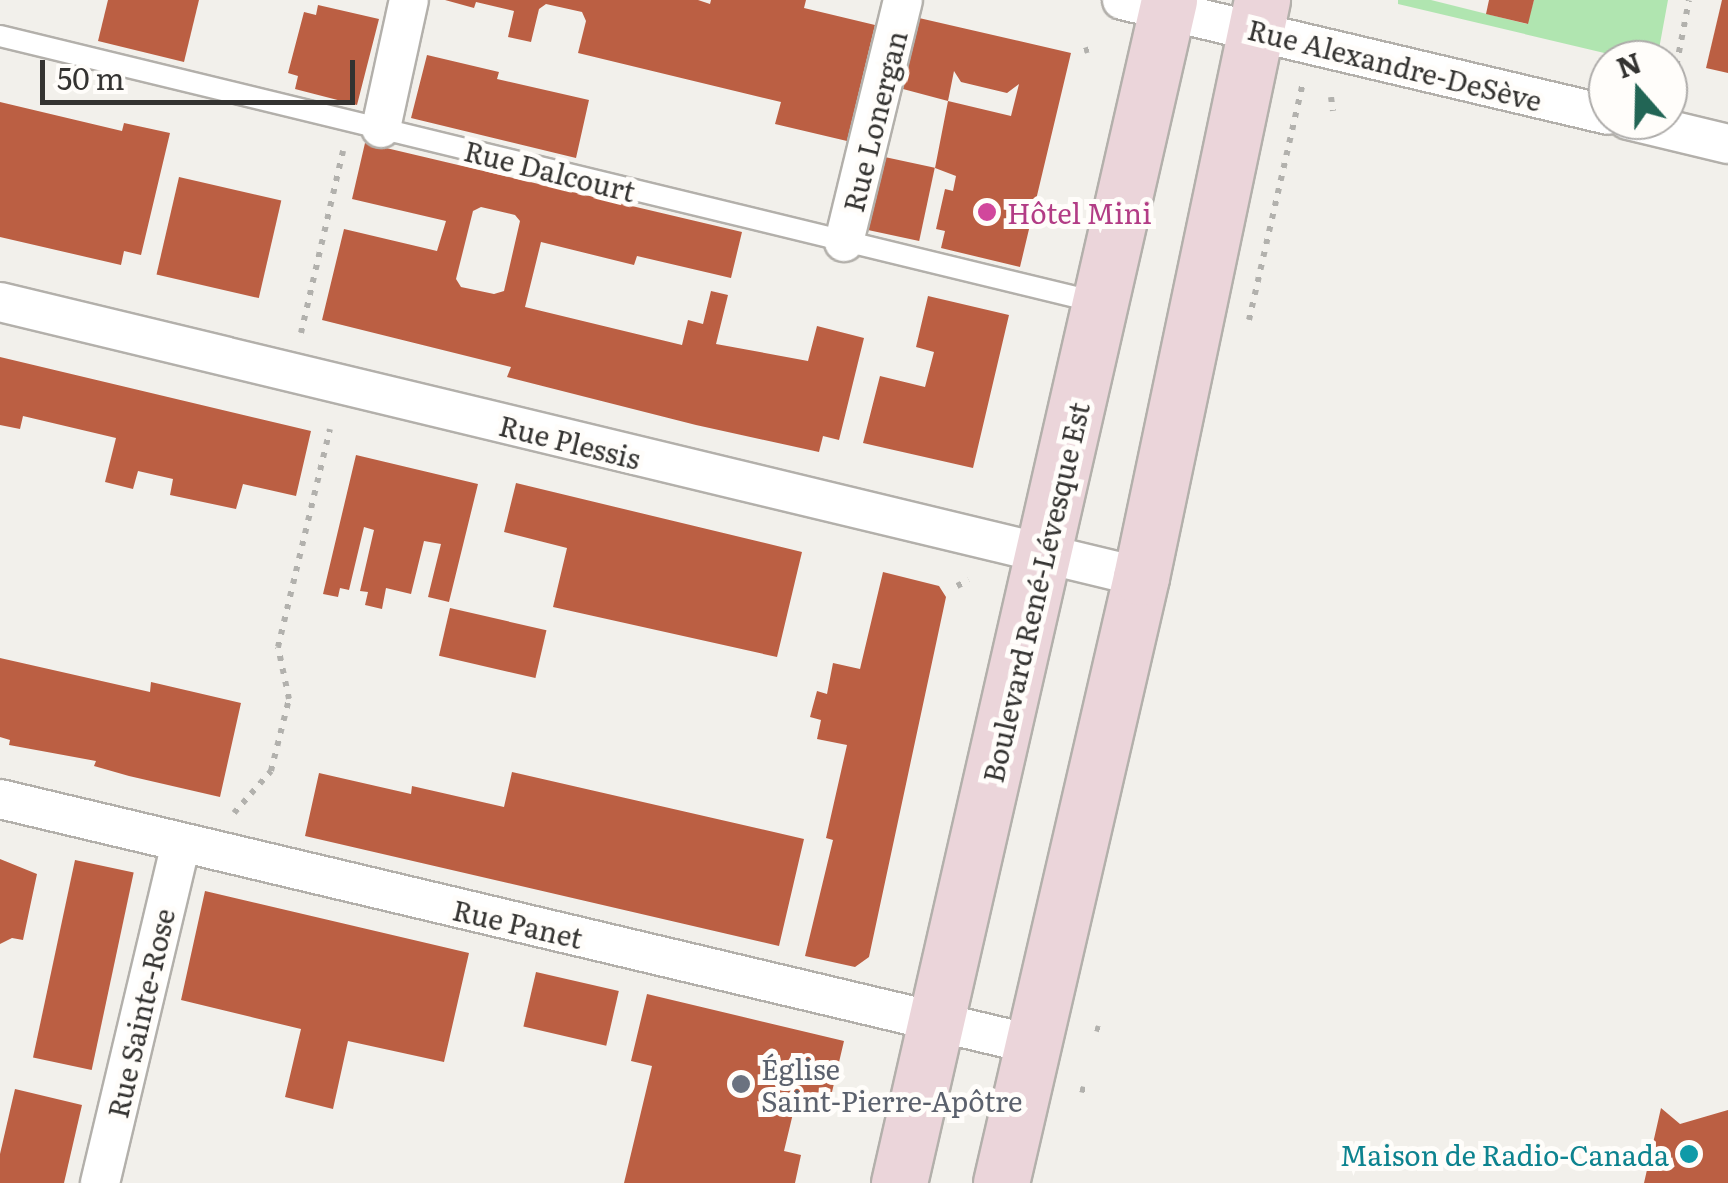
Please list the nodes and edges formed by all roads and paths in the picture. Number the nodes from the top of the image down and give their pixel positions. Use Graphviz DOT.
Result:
graph roads {
  1 [pos="409,0"];
  2 [pos="903,0"];
  3 [pos="1689,0"];
  4 [pos="1153,3"];
  5 [pos="1258,15"];
  6 [pos="0,36"];
  7 [pos="1681,40"];
  8 [pos="1093,48"];
  9 [pos="1084,51"];
  10 [pos="1331,97"];
  11 [pos="1588,109"];
  12 [pos="1333,111"];
  13 [pos="365,124"];
  14 [pos="1688,134"];
  15 [pos="1728,144"];
  16 [pos="844,242"];
  17 [pos="0,302"];
  18 [pos="1101,303"];
  19 [pos="300,336"];
  20 [pos="330,429"];
  21 [pos="1044,555"];
  22 [pos="1142,577"];
  23 [pos="969,580"];
  24 [pos="957,586"];
  25 [pos="0,799"];
  26 [pos="230,827"];
  27 [pos="181,842"];
  28 [pos="937,1023"];
  29 [pos="1095,1028"];
  30 [pos="1105,1031"];
  31 [pos="1036,1045"];
  32 [pos="100,1183"];
  33 [pos="899,1183"];
  34 [pos="1001,1183"];
  1 -- 13 [label="street"];
  2 -- 16 [label="street, Rue Lonergan"];
  3 -- 7 [label="path"];
  4 -- 5 [label="street, Rue Alexandre-DeSève"];
  4 -- 18 [label="main road, Boulevard René-Lévesque Est"];
  5 -- 11 [label="street, Rue Alexandre-DeSève"];
  5 -- 22 [label="main road"];
  6 -- 13 [label="lane, Rue Dalcourt"];
  8 -- 9 [label="path"];
  10 -- 12 [label="path"];
  13 -- 16 [label="lane, Rue Dalcourt"];
  13 -- 19 [label="path"];
  14 -- 15 [label="street"];
  16 -- 18 [label="lane, Rue Dalcourt"];
  17 -- 21 [label="street, Rue Plessis"];
  18 -- 21 [label="main road, Boulevard René-Lévesque Est"];
  20 -- 26 [label="path"];
  21 -- 22 [label="street, Rue Plessis"];
  21 -- 28 [label="main road, Boulevard René-Lévesque Est"];
  22 -- 31 [label="main road"];
  23 -- 24 [label="path"];
  25 -- 27 [label="street, Rue Panet"];
  27 -- 28 [label="street, Rue Panet"];
  27 -- 32 [label="street, Rue Sainte-Rose"];
  28 -- 31 [label="street, Rue Panet"];
  28 -- 33 [label="main road, Boulevard René-Lévesque Est"];
  29 -- 30 [label="path"];
  31 -- 34 [label="main road"];
}
